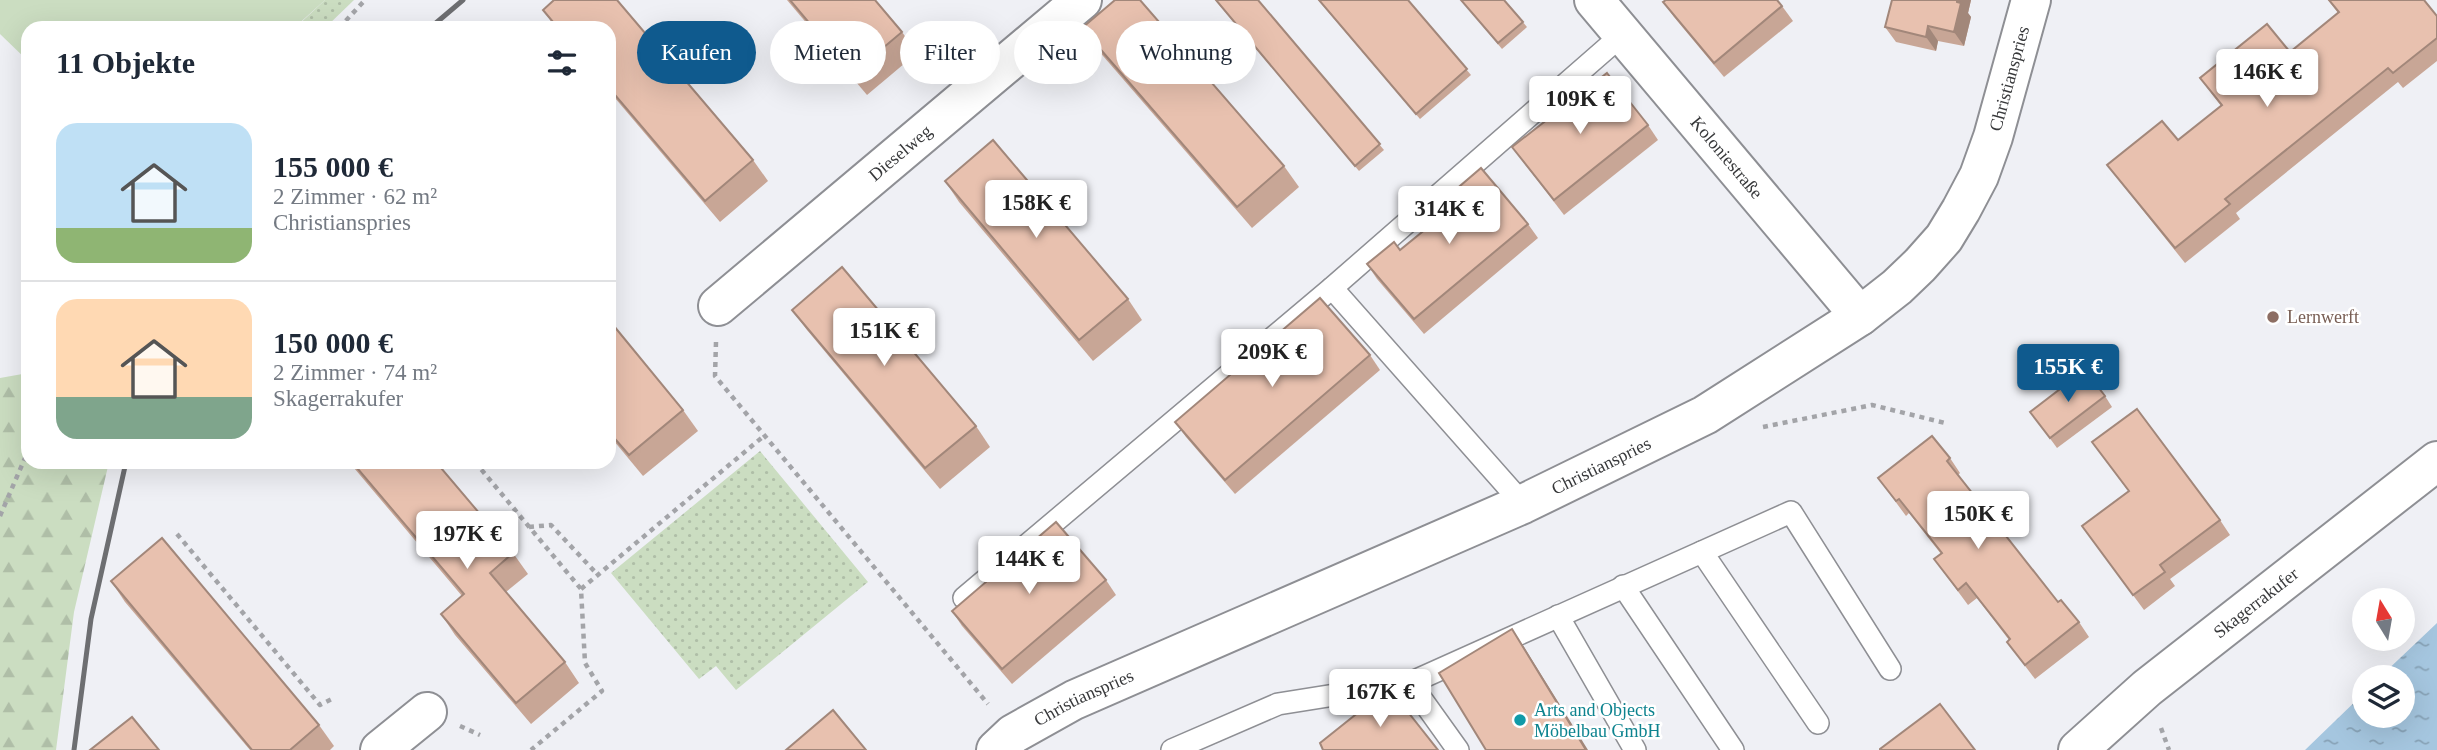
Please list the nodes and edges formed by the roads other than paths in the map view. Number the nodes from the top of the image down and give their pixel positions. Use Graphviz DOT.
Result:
graph roads {
  1 [pos="1082,0"];
  2 [pos="1594,0"];
  3 [pos="2031,0"];
  4 [pos="1623,34"];
  5 [pos="1332,288"];
  6 [pos="718,306"];
  7 [pos="1860,316"];
  8 [pos="2437,461"];
  9 [pos="1523,504"];
  10 [pos="1702,552"];
  11 [pos="1623,586"];
  12 [pos="964,598"];
  13 [pos="1558,616"];
  14 [pos="1890,669"];
  15 [pos="1409,683"];
  16 [pos="1380,708"];
  17 [pos="428,712"];
  18 [pos="1818,723"];
  19 [pos="1004,742"];
  20 [pos="380,750"];
  21 [pos="1172,750"];
  22 [pos="1458,750"];
  23 [pos="1635,750"];
  24 [pos="1733,750"];
  25 [pos="2078,750"];
  1 -- 6 [label="street, Dieselweg"];
  2 -- 4 [label="street, Koloniestraße"];
  3 -- 7 [label="street, Christianspries"];
  4 -- 5 [label="lane"];
  4 -- 7 [label="street, Koloniestraße"];
  5 -- 9 [label="lane"];
  5 -- 12 [label="lane"];
  7 -- 9 [label="street, Christianspries"];
  8 -- 25 [label="street, Skagerrakufer"];
  9 -- 19 [label="street, Christianspries"];
  10 -- 11 [label="lane"];
  10 -- 14 [label="lane"];
  10 -- 18 [label="lane"];
  11 -- 13 [label="lane"];
  11 -- 24 [label="lane"];
  13 -- 15 [label="lane"];
  13 -- 23 [label="lane"];
  15 -- 16 [label="lane"];
  15 -- 21 [label="lane"];
  15 -- 22 [label="lane"];
  17 -- 20 [label="street"];
}
